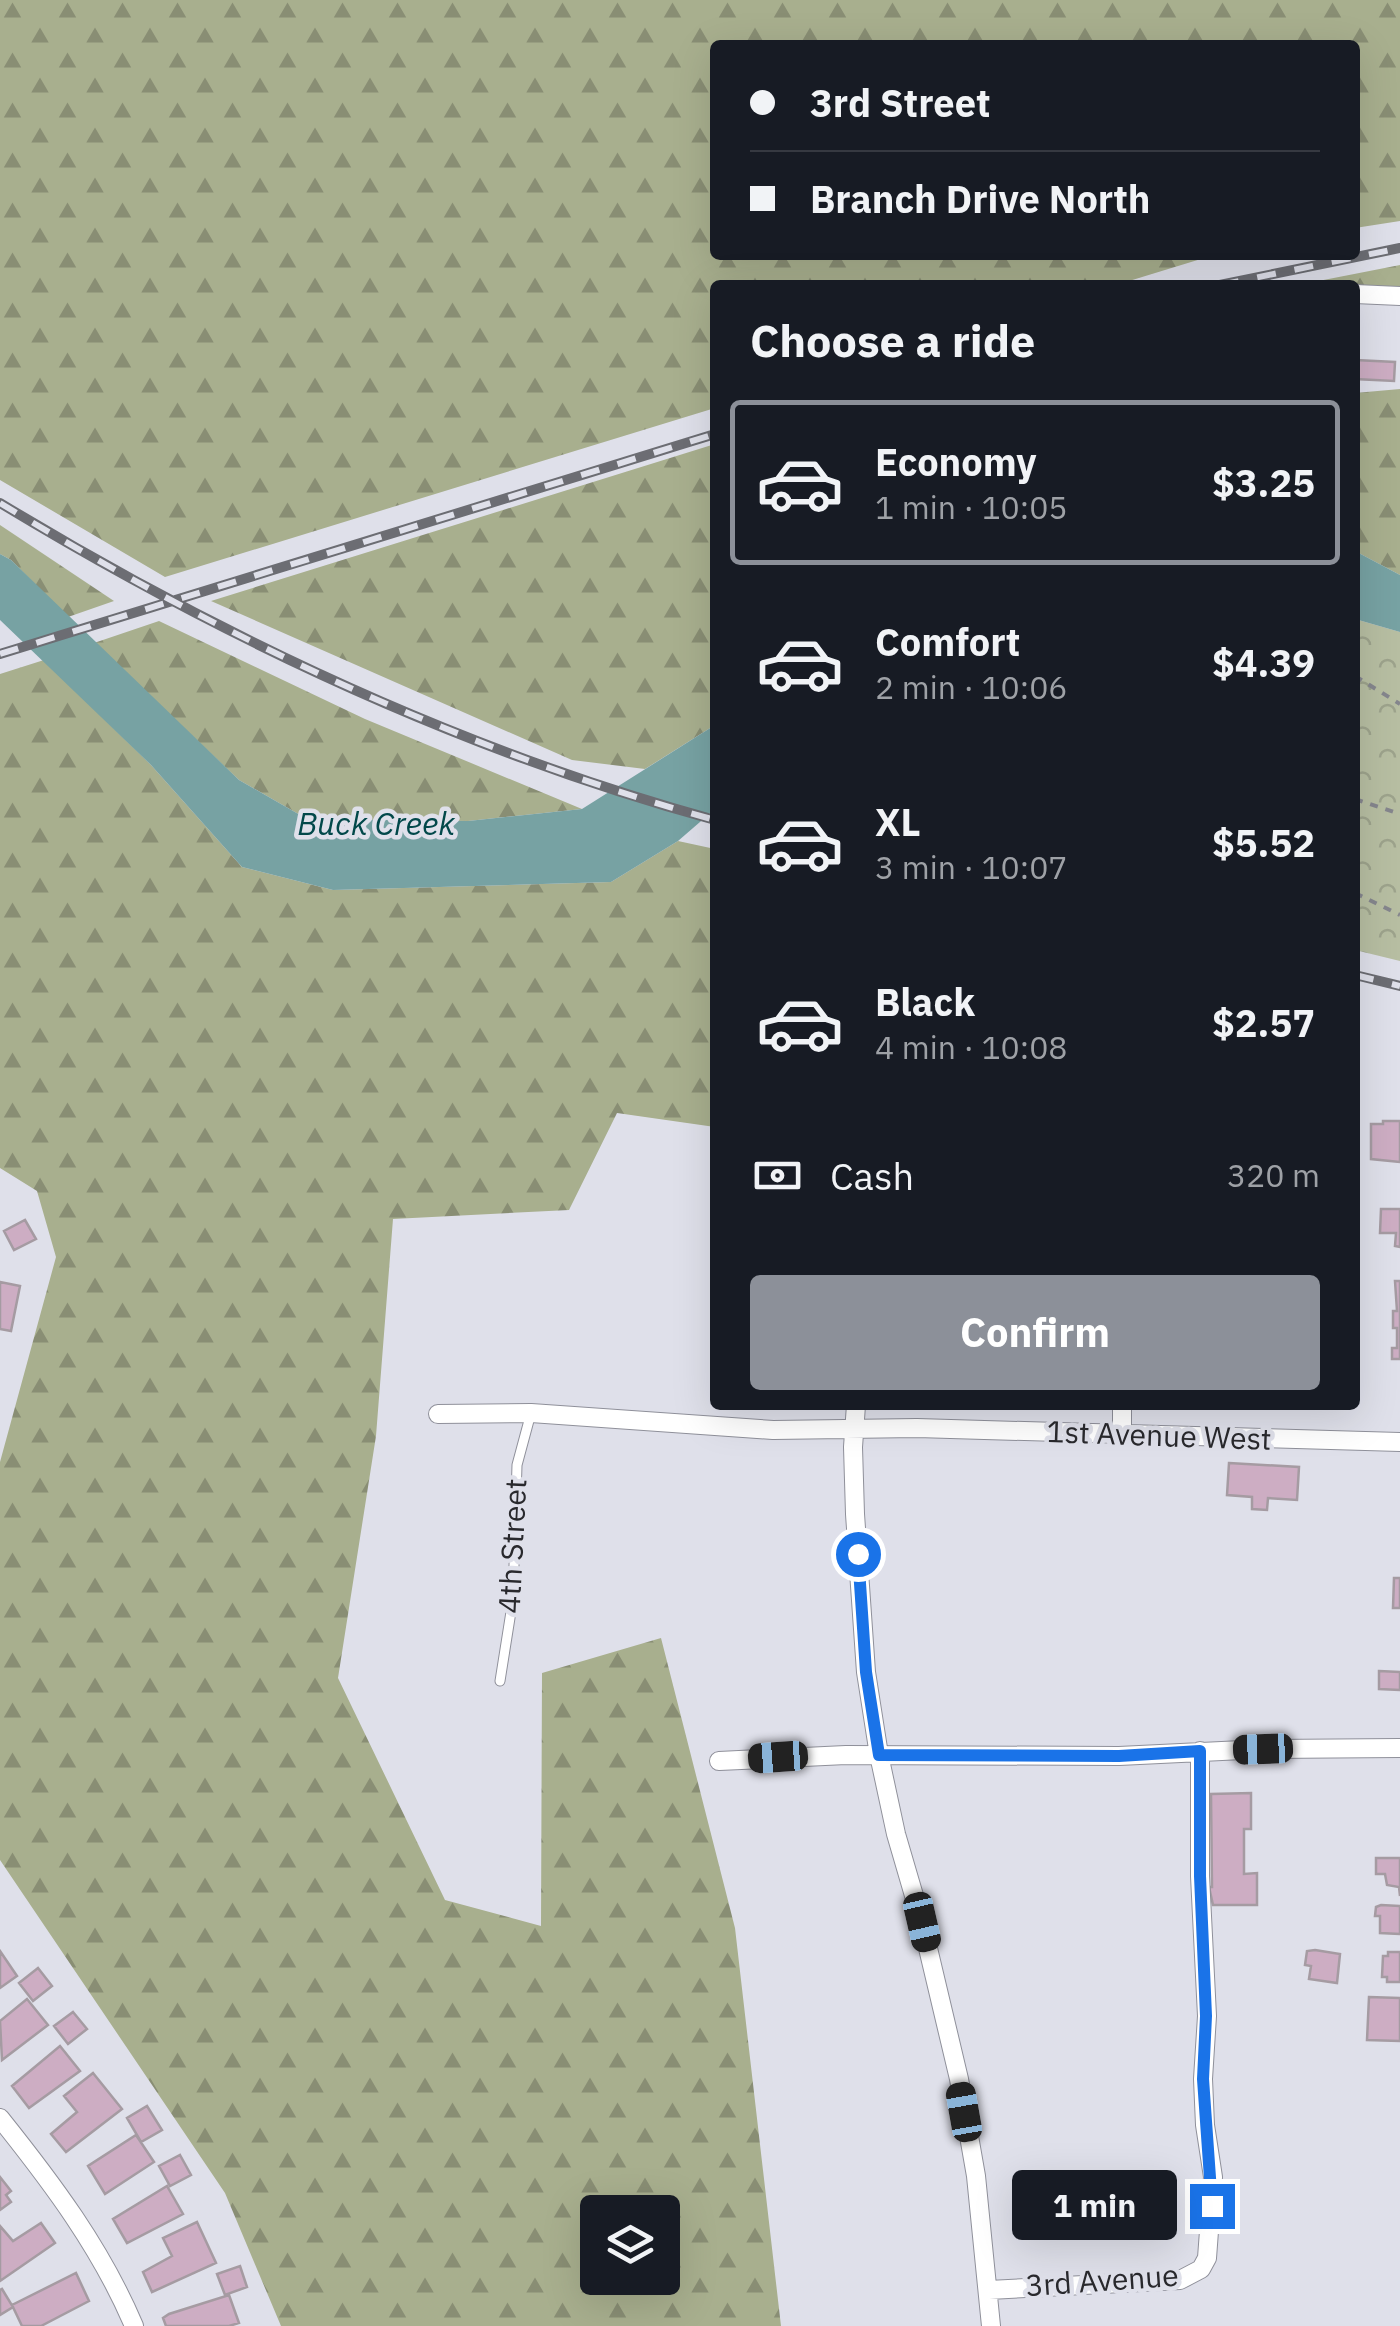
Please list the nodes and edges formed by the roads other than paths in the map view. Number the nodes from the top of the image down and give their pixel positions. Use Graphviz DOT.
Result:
graph roads {
  1 [pos="1360,294"];
  2 [pos="1400,296"];
  3 [pos="856,1410"];
  4 [pos="1122,1410"];
  5 [pos="531,1413"];
  6 [pos="438,1414"];
  7 [pos="857,1428"];
  8 [pos="1122,1434"];
  9 [pos="1400,1442"];
  10 [pos="500,1681"];
  11 [pos="1400,1748"];
  12 [pos="1200,1751"];
  13 [pos="879,1755"];
  14 [pos="719,1761"];
  15 [pos="0,2118"];
  16 [pos="990,2290"];
  17 [pos="134,2326"];
  18 [pos="992,2326"];
  1 -- 2 [label="street"];
  3 -- 7 [label="street"];
  4 -- 8 [label="street"];
  5 -- 6 [label="street, 1st Avenue West"];
  5 -- 7 [label="street, 1st Avenue West"];
  5 -- 10 [label="lane, 4th Street"];
  7 -- 8 [label="street, 1st Avenue West"];
  7 -- 13 [label="street"];
  8 -- 9 [label="street, 1st Avenue West"];
  11 -- 12 [label="street"];
  12 -- 13 [label="street"];
  12 -- 16 [label="street, 3rd Avenue"];
  13 -- 14 [label="street"];
  13 -- 16 [label="street"];
  15 -- 17 [label="street"];
  16 -- 18 [label="street"];
}
